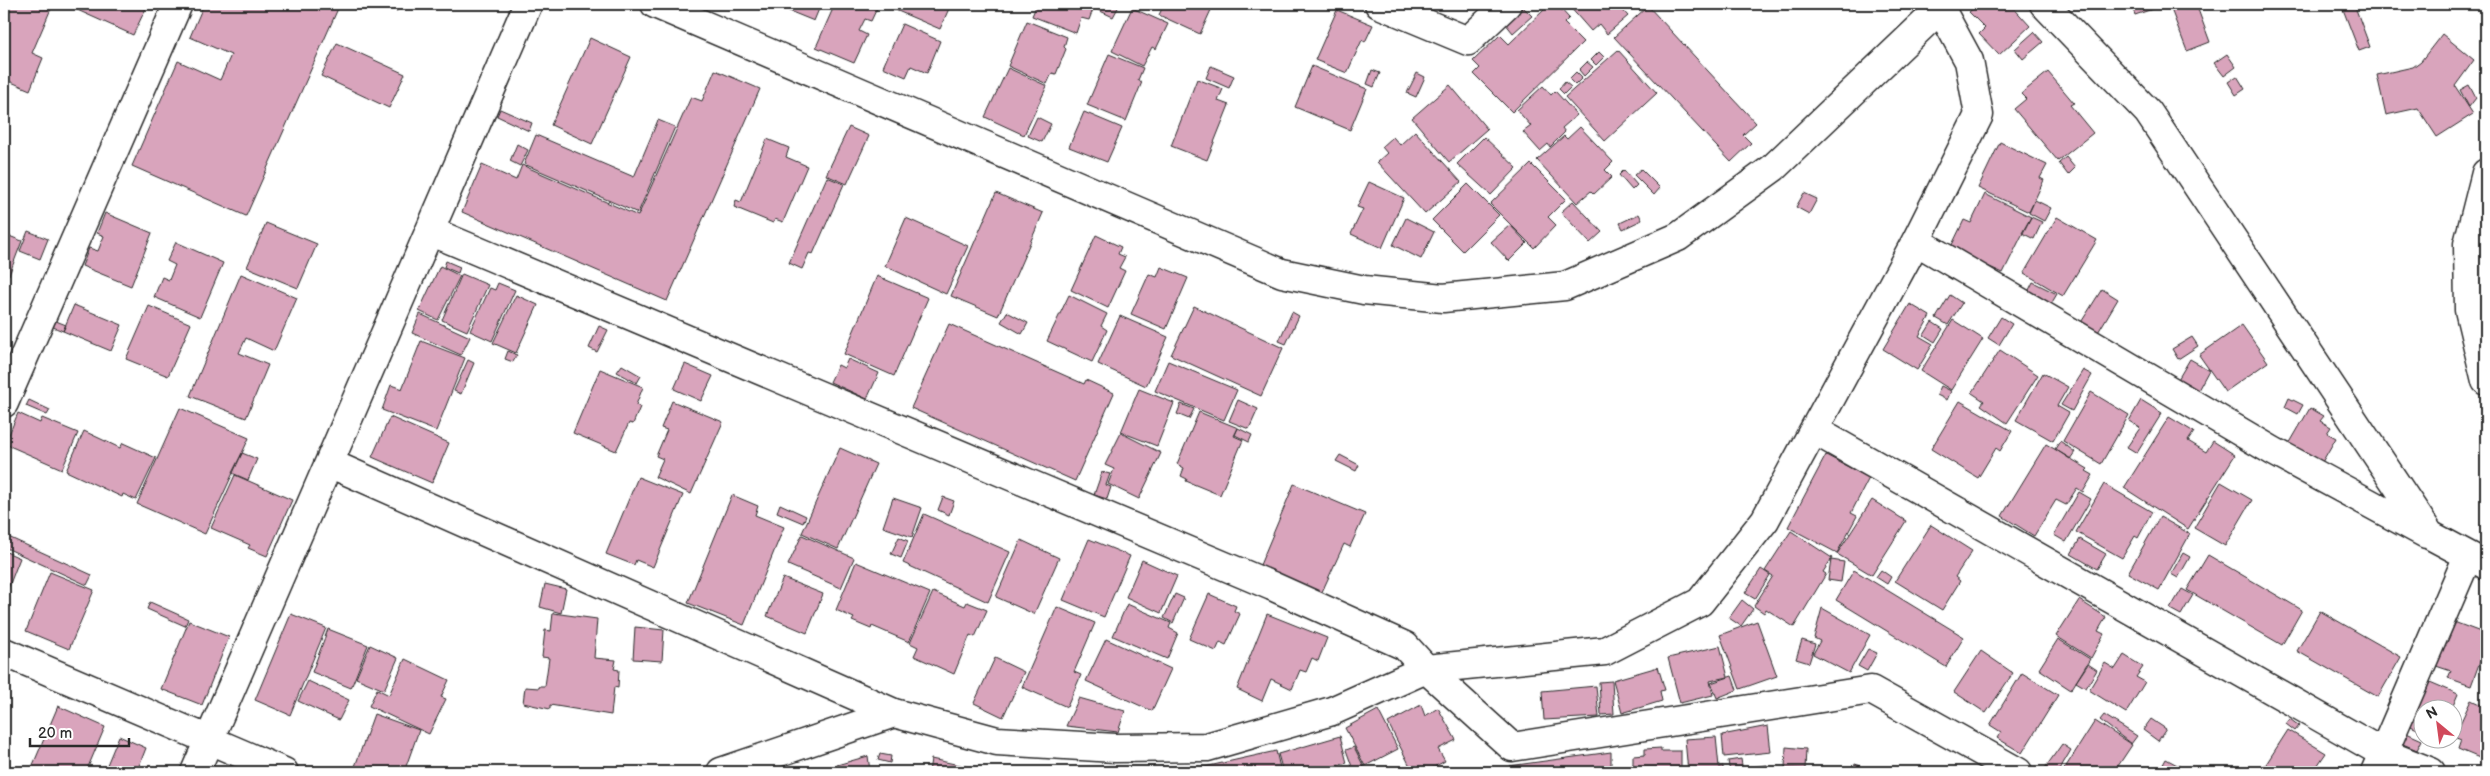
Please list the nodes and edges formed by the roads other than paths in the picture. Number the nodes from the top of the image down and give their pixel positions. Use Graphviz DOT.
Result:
graph roads {
  1 [pos="178,4"];
  2 [pos="528,4"];
  3 [pos="655,4"];
  4 [pos="1380,4"];
  5 [pos="1507,4"];
  6 [pos="2044,4"];
  7 [pos="1942,5"];
  8 [pos="2486,173"];
  9 [pos="430,231"];
  10 [pos="1916,241"];
  11 [pos="2486,380"];
  12 [pos="4,403"];
  13 [pos="1814,430"];
  14 [pos="329,463"];
  15 [pos="2430,535"];
  16 [pos="2477,560"];
  17 [pos="4,652"];
  18 [pos="1426,669"];
  19 [pos="894,713"];
  20 [pos="208,740"];
  21 [pos="2379,763"];
  22 [pos="194,772"];
  23 [pos="284,772"];
  24 [pos="721,772"];
  25 [pos="2018,772"];
  26 [pos="2430,772"];
  1 -- 12 [label="street"];
  2 -- 9 [label="street"];
  3 -- 7 [label="street"];
  4 -- 5 [label="street"];
  6 -- 15 [label="street"];
  7 -- 10 [label="street"];
  8 -- 11 [label="street"];
  9 -- 14 [label="street"];
  9 -- 18 [label="street"];
  10 -- 13 [label="street"];
  10 -- 15 [label="street"];
  13 -- 18 [label="street"];
  13 -- 21 [label="street"];
  14 -- 19 [label="street"];
  14 -- 20 [label="street"];
  15 -- 16 [label="street"];
  16 -- 21 [label="street"];
  17 -- 20 [label="street"];
  18 -- 19 [label="street"];
  18 -- 25 [label="street"];
  19 -- 24 [label="street"];
  20 -- 22 [label="street"];
  20 -- 23 [label="street"];
  21 -- 26 [label="street"];
}
